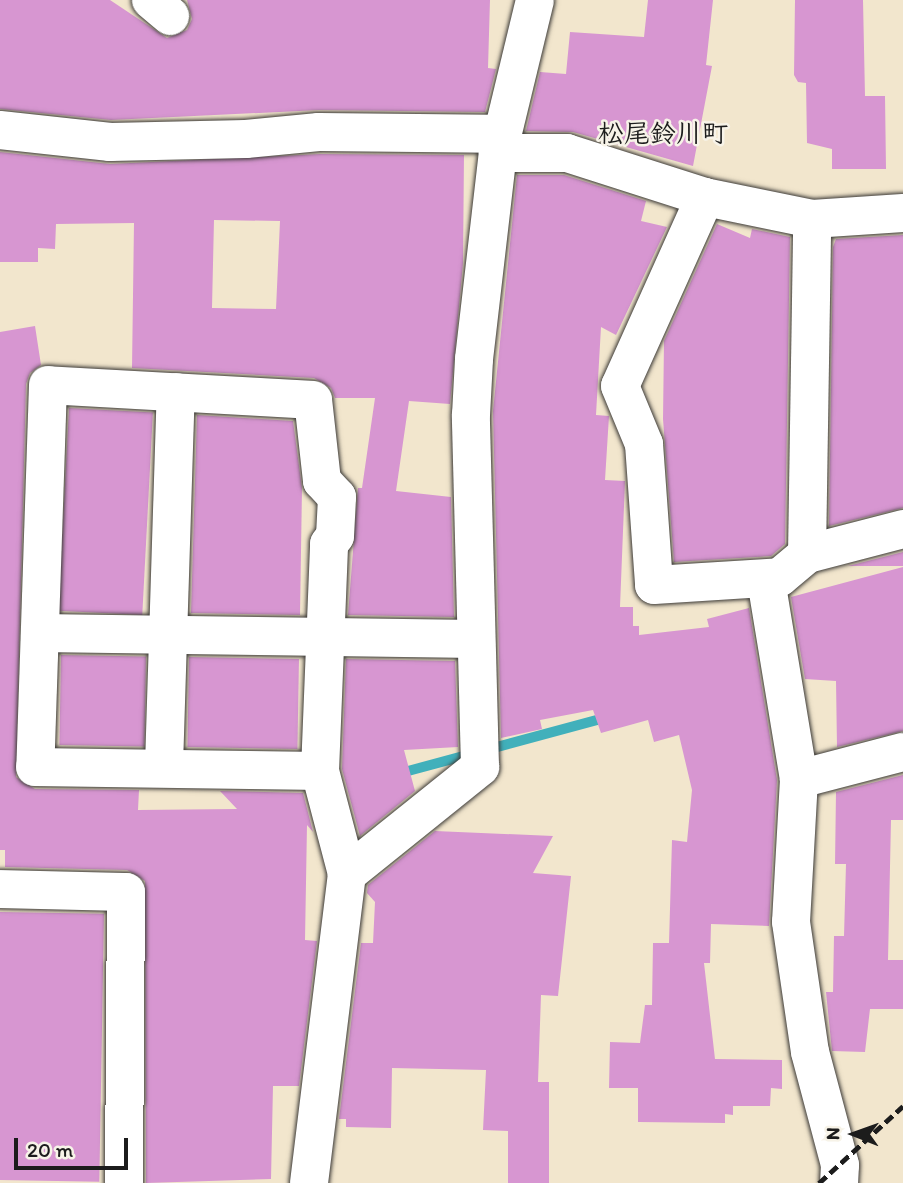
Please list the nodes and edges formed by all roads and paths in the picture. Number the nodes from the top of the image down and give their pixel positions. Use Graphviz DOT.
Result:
graph roads {
  1 [pos="535,0"];
  2 [pos="0,130"];
  3 [pos="500,143"];
  4 [pos="705,197"];
  5 [pos="903,213"];
  6 [pos="812,219"];
  7 [pos="176,392"];
  8 [pos="903,529"];
  9 [pos="807,554"];
  10 [pos="766,580"];
  11 [pos="40,633"];
  12 [pos="166,634"];
  13 [pos="324,636"];
  14 [pos="476,639"];
  15 [pos="903,752"];
  16 [pos="164,766"];
  17 [pos="320,771"];
  18 [pos="799,779"];
  19 [pos="347,874"];
  20 [pos="0,889"];
  21 [pos="124,1183"];
  22 [pos="309,1183"];
  23 [pos="839,1183"];
  1 -- 3 [label="street"];
  2 -- 3 [label="street"];
  3 -- 4 [label="street"];
  3 -- 14 [label="street"];
  4 -- 6 [label="street"];
  4 -- 10 [label="street"];
  5 -- 6 [label="street"];
  6 -- 9 [label="street"];
  7 -- 11 [label="street"];
  7 -- 12 [label="street"];
  7 -- 13 [label="street"];
  8 -- 9 [label="street"];
  9 -- 10 [label="street"];
  10 -- 18 [label="street"];
  11 -- 12 [label="street"];
  11 -- 16 [label="street"];
  12 -- 13 [label="street"];
  12 -- 16 [label="street"];
  13 -- 14 [label="street"];
  13 -- 17 [label="street"];
  14 -- 19 [label="street"];
  15 -- 18 [label="street"];
  16 -- 17 [label="street"];
  17 -- 19 [label="street"];
  18 -- 23 [label="street"];
  19 -- 22 [label="street"];
  20 -- 21 [label="street"];
}
